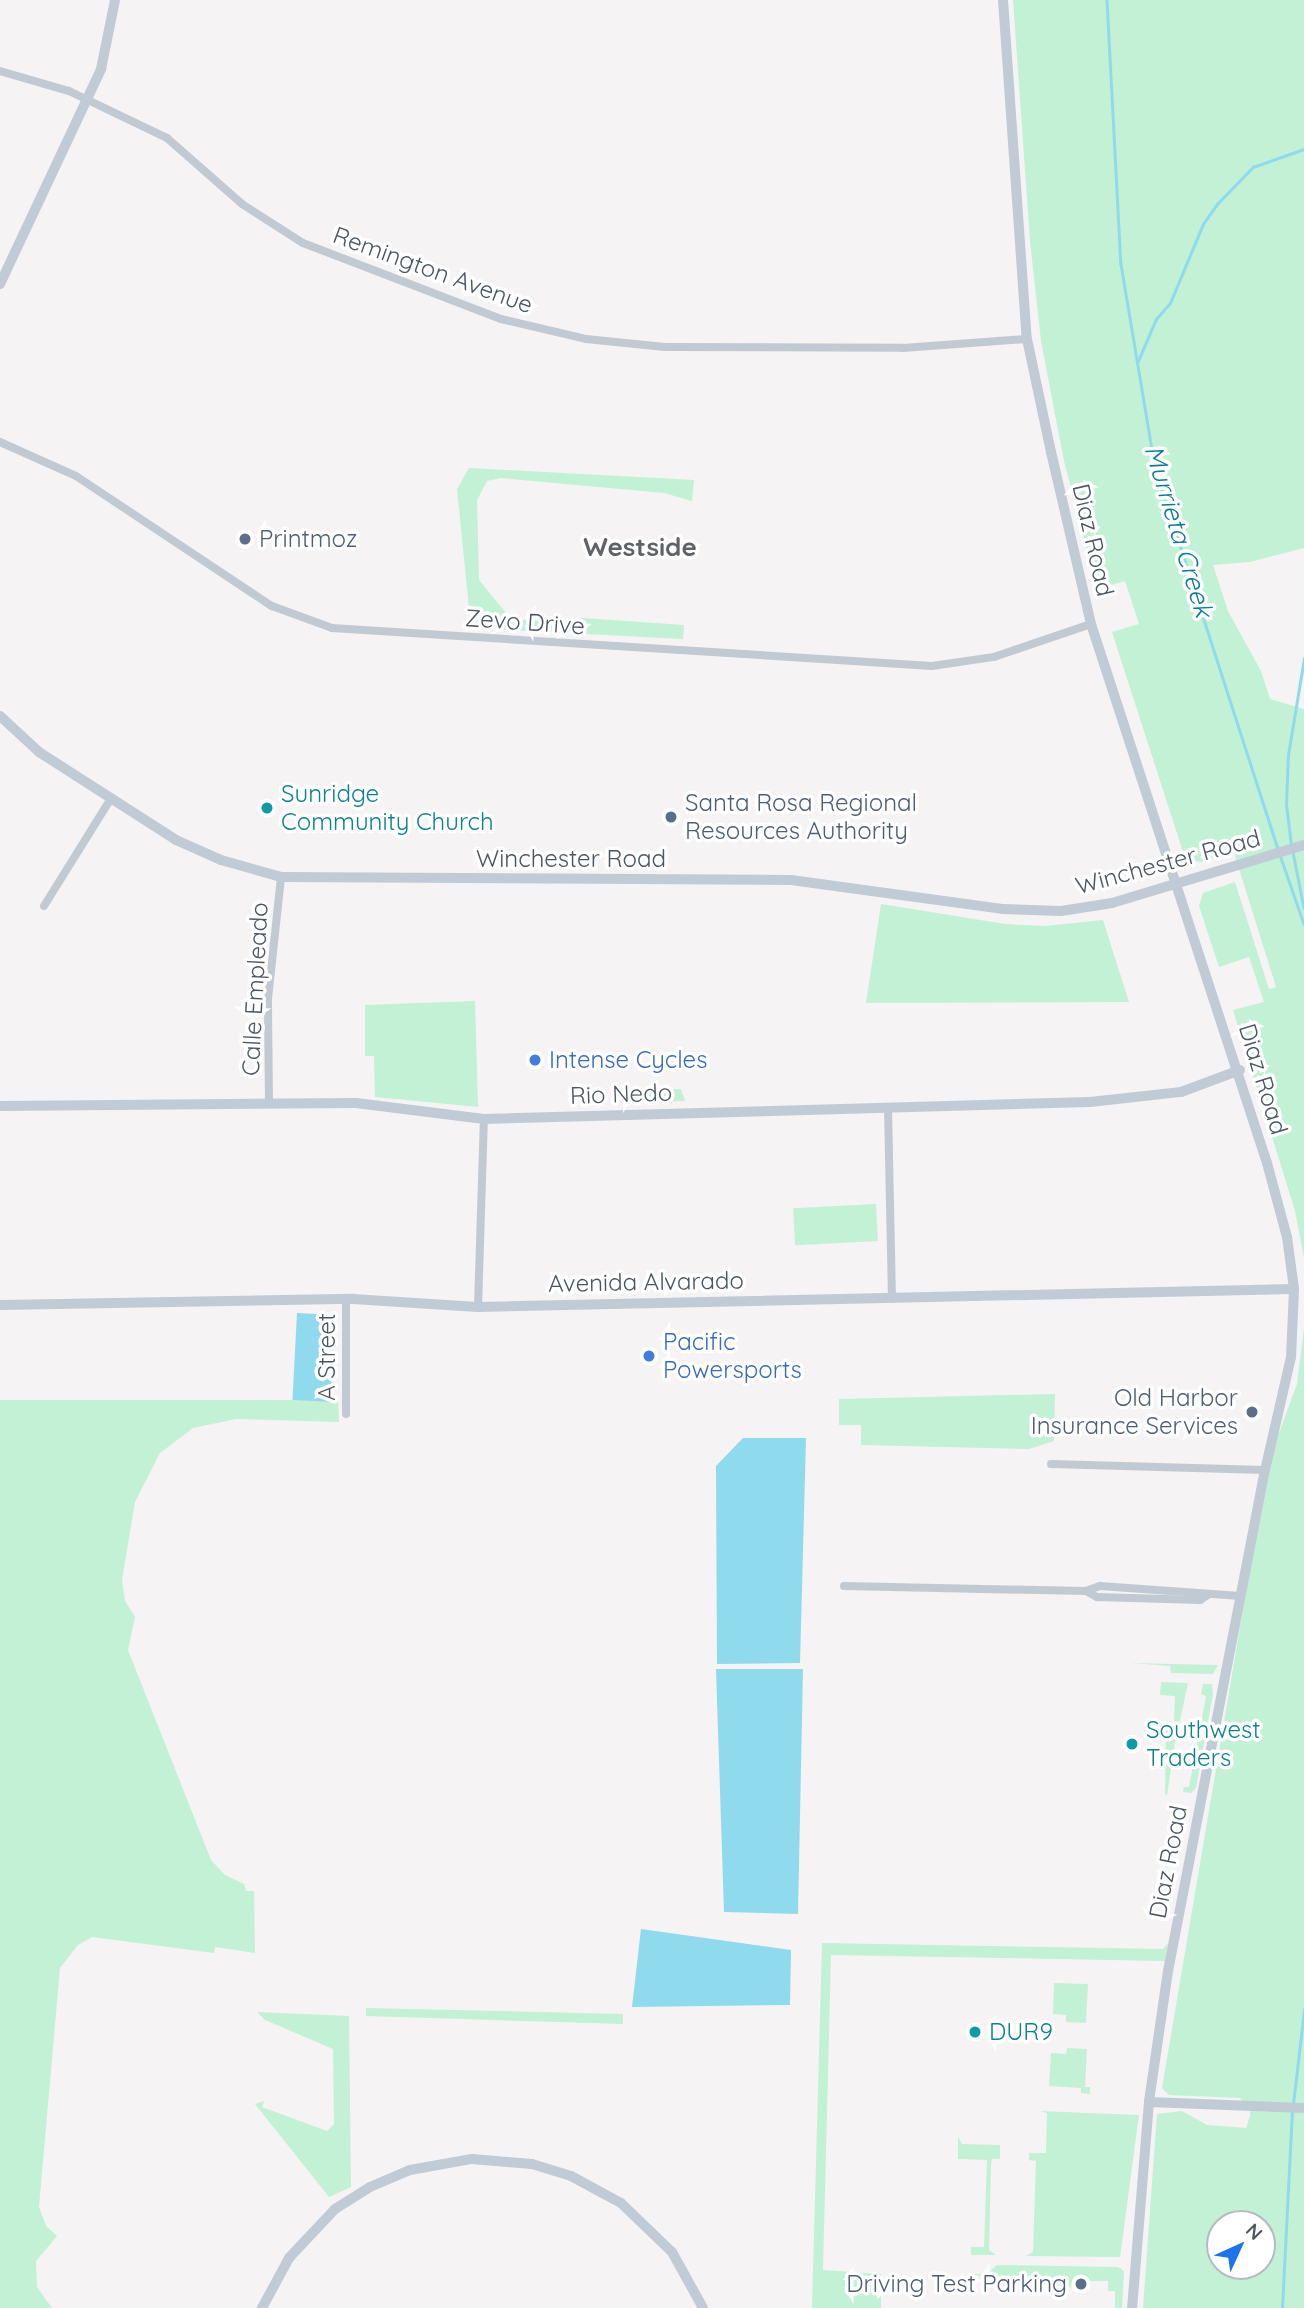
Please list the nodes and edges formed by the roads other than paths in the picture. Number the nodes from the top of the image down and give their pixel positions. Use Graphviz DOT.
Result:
graph roads {
  1 [pos="116,0"];
  2 [pos="1003,0"];
  3 [pos="0,71"];
  4 [pos="88,99"];
  5 [pos="0,284"];
  6 [pos="1027,340"];
  7 [pos="0,443"];
  8 [pos="1091,624"];
  9 [pos="0,716"];
  10 [pos="110,800"];
  11 [pos="1304,845"];
  12 [pos="281,877"];
  13 [pos="1178,885"];
  14 [pos="44,906"];
  15 [pos="1240,1070"];
  16 [pos="270,1104"];
  17 [pos="0,1106"];
  18 [pos="888,1108"];
  19 [pos="484,1119"];
  20 [pos="1294,1289"];
  21 [pos="346,1299"];
  22 [pos="892,1299"];
  23 [pos="0,1305"];
  24 [pos="478,1307"];
  25 [pos="346,1415"];
  26 [pos="1051,1464"];
  27 [pos="1265,1470"];
  28 [pos="844,1586"];
  29 [pos="1241,1595"];
  30 [pos="1149,2102"];
  31 [pos="1304,2108"];
  32 [pos="262,2308"];
  33 [pos="703,2308"];
  34 [pos="1132,2308"];
  1 -- 4 [label="street"];
  2 -- 6 [label="street, Diaz Road"];
  3 -- 4 [label="street, Remington Avenue"];
  4 -- 5 [label="street"];
  4 -- 6 [label="street, Remington Avenue"];
  6 -- 8 [label="street, Diaz Road"];
  7 -- 8 [label="street, Zevo Drive"];
  8 -- 13 [label="street, Diaz Road"];
  9 -- 10 [label="street, Winchester Road"];
  10 -- 12 [label="street, Winchester Road"];
  10 -- 14 [label="street"];
  11 -- 13 [label="street, Winchester Road"];
  12 -- 13 [label="street, Winchester Road"];
  12 -- 16 [label="street, Calle Empleado"];
  13 -- 15 [label="street, Diaz Road"];
  15 -- 18 [label="street, Rio Nedo"];
  15 -- 20 [label="street, Diaz Road"];
  16 -- 17 [label="street, Rio Nedo"];
  16 -- 19 [label="street, Rio Nedo"];
  18 -- 19 [label="street, Rio Nedo"];
  18 -- 22 [label="street"];
  19 -- 24 [label="street"];
  20 -- 22 [label="street, Avenida Alvarado"];
  20 -- 27 [label="street, Diaz Road"];
  21 -- 23 [label="street, Avenida Alvarado"];
  21 -- 24 [label="street, Avenida Alvarado"];
  21 -- 25 [label="street, A Street"];
  22 -- 24 [label="street, Avenida Alvarado"];
  26 -- 27 [label="street"];
  27 -- 29 [label="street, Diaz Road"];
  28 -- 29 [label="street"];
  29 -- 30 [label="street, Diaz Road"];
  30 -- 31 [label="street"];
  30 -- 34 [label="street, Diaz Road"];
  32 -- 33 [label="street"];
}
